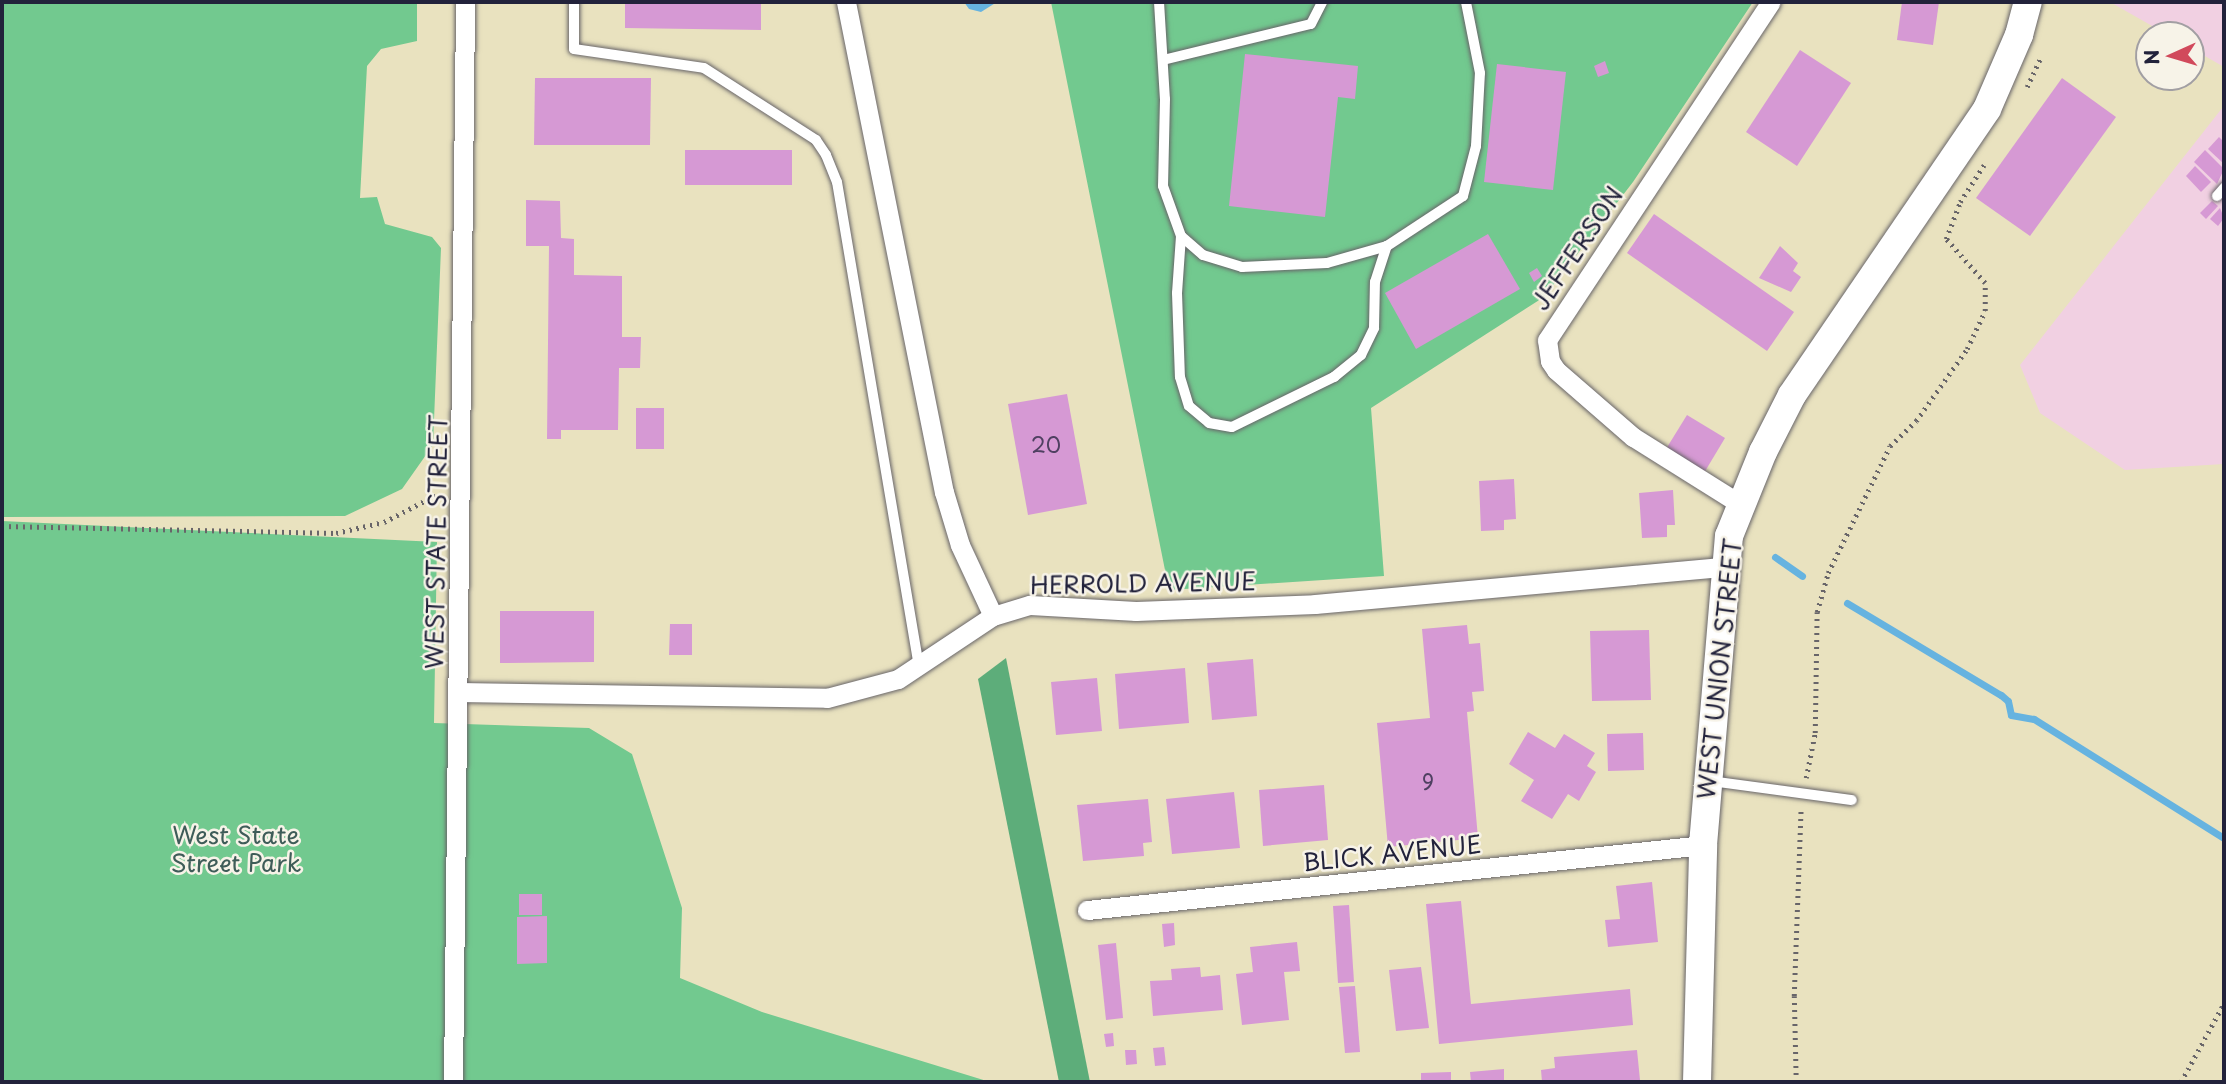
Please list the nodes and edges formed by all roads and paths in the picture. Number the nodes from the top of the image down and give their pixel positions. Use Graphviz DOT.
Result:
graph roads {
  1 [pos="465,2"];
  2 [pos="574,2"];
  3 [pos="846,2"];
  4 [pos="1159,2"];
  5 [pos="1322,2"];
  6 [pos="1466,2"];
  7 [pos="1771,2"];
  8 [pos="2028,2"];
  9 [pos="1163,60"];
  10 [pos="1951,228"];
  11 [pos="1181,236"];
  12 [pos="1387,246"];
  13 [pos="461,489"];
  14 [pos="1740,503"];
  15 [pos="2,526"];
  16 [pos="1724,567"];
  17 [pos="993,616"];
  18 [pos="919,668"];
  19 [pos="458,692"];
  20 [pos="1707,781"];
  21 [pos="1802,796"];
  22 [pos="1852,800"];
  23 [pos="1703,845"];
  24 [pos="1087,910"];
  25 [pos="2224,1003"];
  26 [pos="453,1082"];
  27 [pos="1697,1082"];
  28 [pos="1796,1082"];
  29 [pos="2181,1082"];
  1 -- 13 [label="street, WEST STATE STREET"];
  2 -- 18 [label="lane"];
  3 -- 17 [label="street"];
  4 -- 9 [label="lane"];
  5 -- 9 [label="lane"];
  6 -- 12 [label="lane"];
  7 -- 14 [label="street, JEFFERSON"];
  8 -- 14 [label="main road, WEST UNION STREET"];
  9 -- 11 [label="lane"];
  10 -- 21 [label="path"];
  11 -- 12 [label="lane"];
  11 -- 12 [label="lane"];
  13 -- 15 [label="path"];
  13 -- 19 [label="street, WEST STATE STREET"];
  14 -- 16 [label="main road, WEST UNION STREET"];
  16 -- 17 [label="street, HERROLD AVENUE"];
  16 -- 20 [label="main road, WEST UNION STREET"];
  17 -- 18 [label="street, HERROLD AVENUE"];
  18 -- 19 [label="street, HERROLD AVENUE"];
  19 -- 26 [label="street, WEST STATE STREET"];
  20 -- 21 [label="lane"];
  20 -- 23 [label="main road, WEST UNION STREET"];
  21 -- 22 [label="lane"];
  21 -- 28 [label="path"];
  23 -- 24 [label="street, BLICK AVENUE"];
  23 -- 27 [label="main road, WEST UNION STREET"];
  25 -- 29 [label="path"];
}
